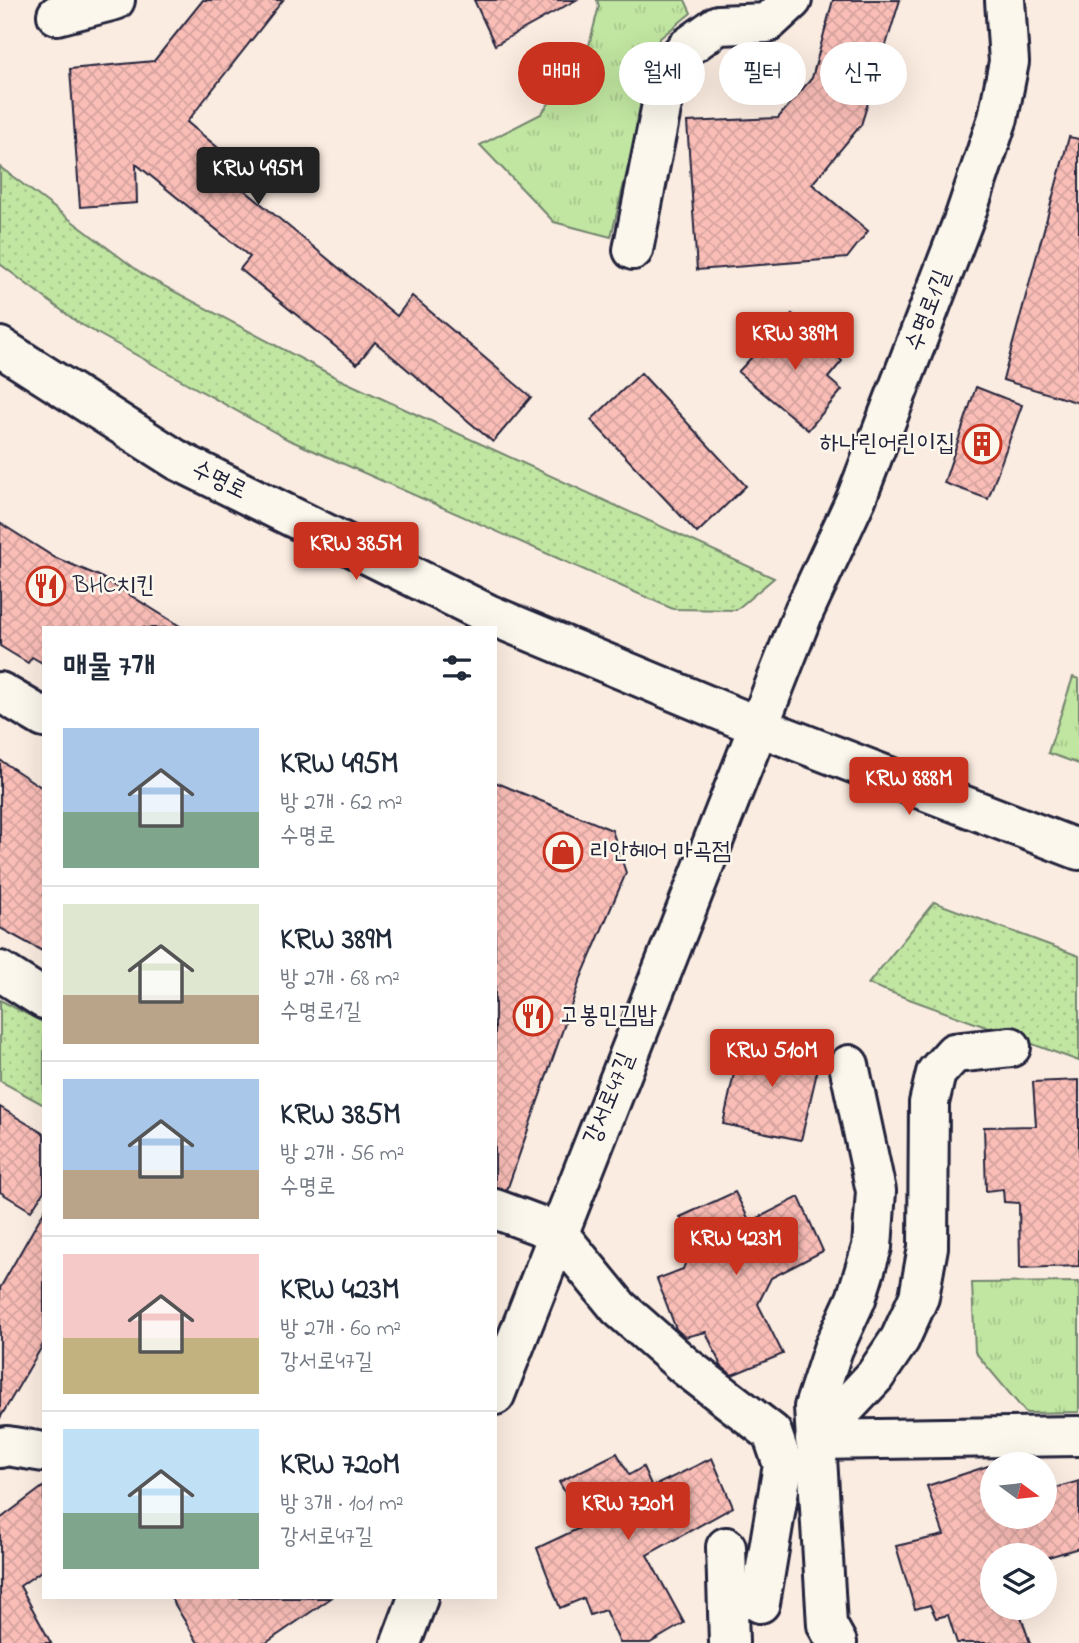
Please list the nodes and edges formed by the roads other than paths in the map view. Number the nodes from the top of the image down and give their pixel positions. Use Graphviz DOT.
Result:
graph roads {
  1 [pos="115,0"];
  2 [pos="792,0"];
  3 [pos="1005,0"];
  4 [pos="712,12"];
  5 [pos="57,15"];
  6 [pos="633,250"];
  7 [pos="0,347"];
  8 [pos="0,692"];
  9 [pos="42,717"];
  10 [pos="760,727"];
  11 [pos="1079,850"];
  12 [pos="0,971"];
  13 [pos="42,998"];
  14 [pos="1011,1047"];
  15 [pos="849,1065"];
  16 [pos="497,1210"];
  17 [pos="557,1232"];
  18 [pos="497,1390"];
  19 [pos="1079,1436"];
  20 [pos="815,1440"];
  21 [pos="0,1448"];
  22 [pos="42,1452"];
  23 [pos="726,1548"];
  24 [pos="418,1599"];
  25 [pos="760,1603"];
  26 [pos="830,1637"];
  27 [pos="401,1643"];
  28 [pos="729,1643"];
  1 -- 5 [label="street"];
  2 -- 4 [label="street"];
  3 -- 10 [label="street, 수명로1길"];
  4 -- 6 [label="street"];
  7 -- 10 [label="street, 수명로"];
  8 -- 9 [label="street"];
  10 -- 11 [label="street, 수명로"];
  10 -- 17 [label="street, 강서로47길"];
  12 -- 13 [label="street"];
  14 -- 20 [label="street"];
  15 -- 20 [label="street"];
  16 -- 17 [label="street"];
  17 -- 18 [label="street, 강서로47길"];
  17 -- 25 [label="street"];
  19 -- 20 [label="street"];
  20 -- 26 [label="street"];
  21 -- 22 [label="street"];
  23 -- 28 [label="street"];
  24 -- 27 [label="street"];
}
